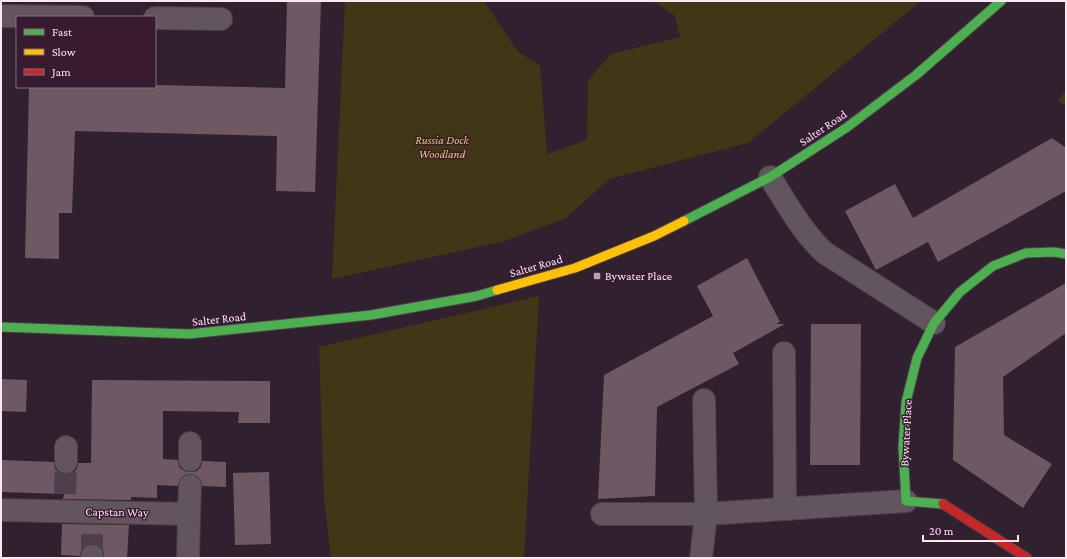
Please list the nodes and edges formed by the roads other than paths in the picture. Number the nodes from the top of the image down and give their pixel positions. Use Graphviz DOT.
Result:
graph roads {
  1 [pos="1001,1"];
  2 [pos="1,16"];
  3 [pos="16,16"];
  4 [pos="156,18"];
  5 [pos="221,18"];
  6 [pos="770,177"];
  7 [pos="1066,254"];
  8 [pos="934,323"];
  9 [pos="1,327"];
  10 [pos="784,353"];
  11 [pos="704,400"];
  12 [pos="190,486"];
  13 [pos="906,501"];
  14 [pos="785,509"];
  15 [pos="1,510"];
  16 [pos="189,514"];
  17 [pos="602,514"];
  18 [pos="706,514"];
  19 [pos="188,558"];
  20 [pos="701,558"];
  21 [pos="1027,558"];
  1 -- 6 [label="main road, Salter Road"];
  2 -- 3 [label="street"];
  4 -- 5 [label="street"];
  6 -- 8 [label="street"];
  6 -- 9 [label="main road, Salter Road"];
  7 -- 8 [label="main road, Bywater Place"];
  8 -- 13 [label="main road, Bywater Place"];
  10 -- 14 [label="street"];
  11 -- 18 [label="street"];
  12 -- 16 [label="street"];
  13 -- 14 [label="street"];
  13 -- 21 [label="main road"];
  14 -- 18 [label="street"];
  15 -- 16 [label="street, Capstan Way"];
  16 -- 19 [label="street"];
  17 -- 18 [label="street"];
  18 -- 20 [label="street"];
}
